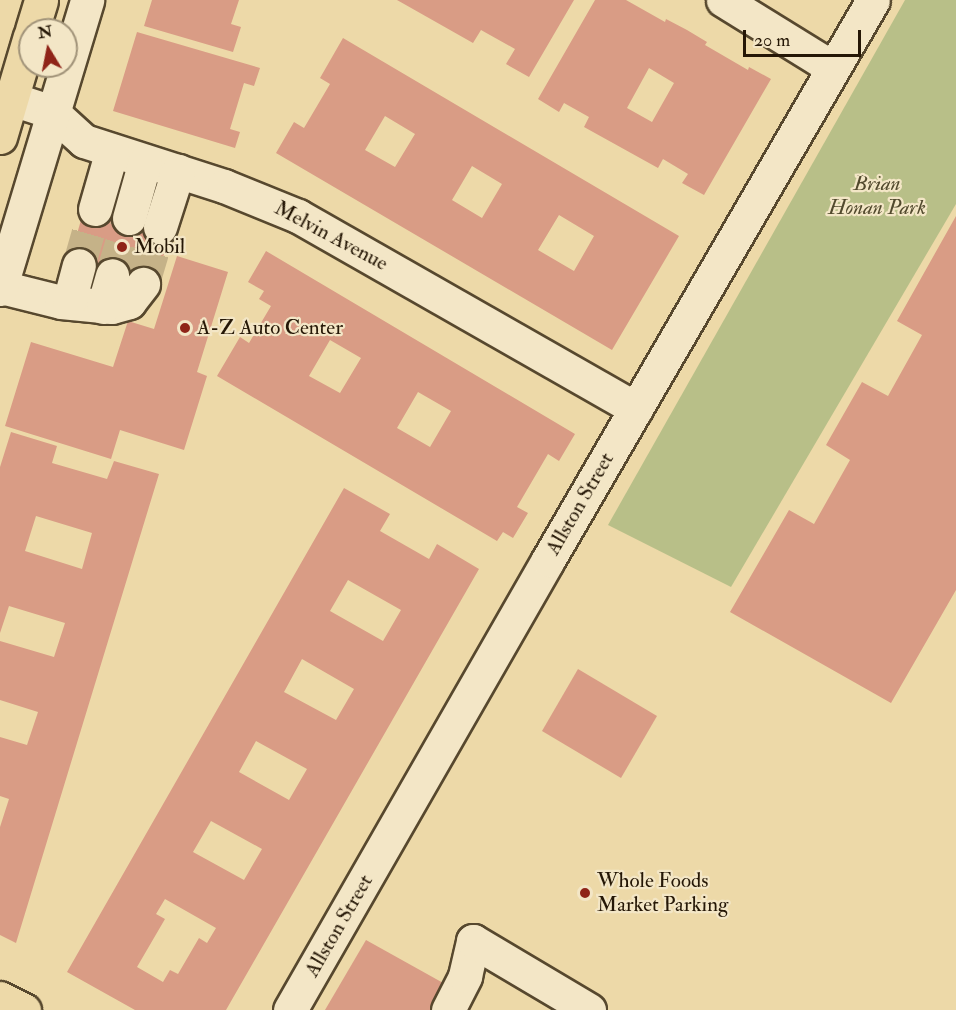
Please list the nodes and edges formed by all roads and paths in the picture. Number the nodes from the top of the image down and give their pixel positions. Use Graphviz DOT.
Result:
graph roads {
  1 [pos="41,0"];
  2 [pos="87,0"];
  3 [pos="723,0"];
  4 [pos="873,0"];
  5 [pos="36,18"];
  6 [pos="833,68"];
  7 [pos="18,78"];
  8 [pos="12,99"];
  9 [pos="52,112"];
  10 [pos="0,137"];
  11 [pos="112,150"];
  12 [pos="145,161"];
  13 [pos="178,171"];
  14 [pos="95,209"];
  15 [pos="129,218"];
  16 [pos="160,227"];
  17 [pos="79,265"];
  18 [pos="112,274"];
  19 [pos="143,284"];
  20 [pos="0,288"];
  21 [pos="69,302"];
  22 [pos="103,307"];
  23 [pos="636,409"];
  24 [pos="0,998"];
  25 [pos="580,1008"];
  26 [pos="24,1010"];
  27 [pos="290,1010"];
  28 [pos="448,1010"];
  1 -- 5 [label="main road"];
  2 -- 9 [label="street"];
  3 -- 6 [label="street"];
  4 -- 6 [label="street, Allston Street"];
  6 -- 23 [label="street, Allston Street"];
  7 -- 8 [label="main road"];
  8 -- 9 [label="street, Melvin Avenue"];
  8 -- 10 [label="main road"];
  9 -- 11 [label="street, Melvin Avenue"];
  9 -- 20 [label="street"];
  11 -- 12 [label="street, Melvin Avenue"];
  11 -- 14 [label="street"];
  12 -- 13 [label="street, Melvin Avenue"];
  12 -- 15 [label="street"];
  13 -- 16 [label="street"];
  13 -- 23 [label="street, Melvin Avenue"];
  17 -- 21 [label="street"];
  18 -- 22 [label="street"];
  19 -- 22 [label="street"];
  20 -- 21 [label="street"];
  21 -- 22 [label="street"];
  23 -- 27 [label="street, Allston Street"];
  24 -- 26 [label="main road"];
  25 -- 28 [label="street"];
}
